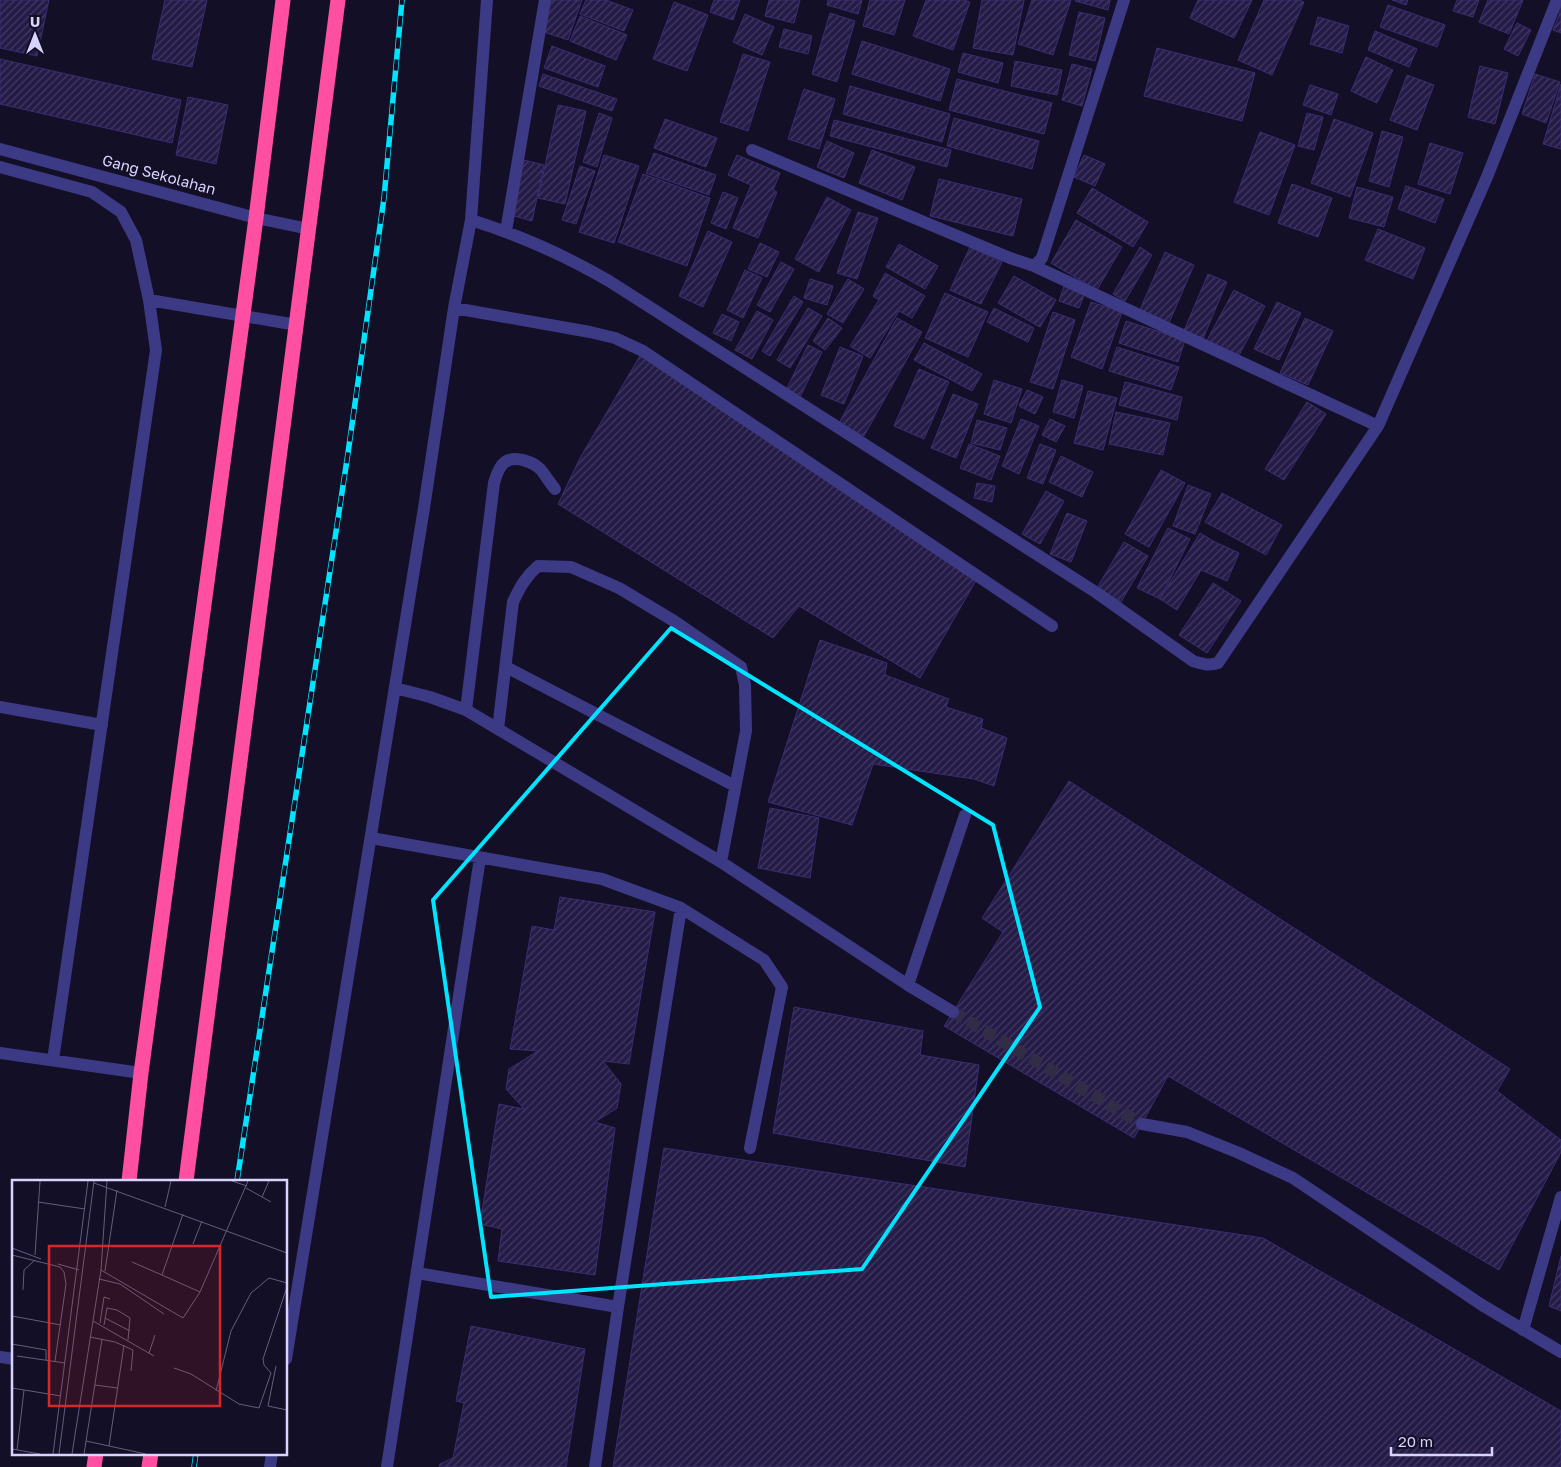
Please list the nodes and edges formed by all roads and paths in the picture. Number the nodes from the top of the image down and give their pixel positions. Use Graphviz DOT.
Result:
graph roads {
  1 [pos="284,0"];
  2 [pos="338,0"];
  3 [pos="487,0"];
  4 [pos="545,0"];
  5 [pos="1124,0"];
  6 [pos="1557,0"];
  7 [pos="0,149"];
  8 [pos="752,150"];
  9 [pos="0,167"];
  10 [pos="256,218"];
  11 [pos="471,220"];
  12 [pos="309,229"];
  13 [pos="506,231"];
  14 [pos="1034,266"];
  15 [pos="149,300"];
  16 [pos="454,308"];
  17 [pos="242,315"];
  18 [pos="297,325"];
  19 [pos="1378,426"];
  20 [pos="555,489"];
  21 [pos="1052,626"];
  22 [pos="506,667"];
  23 [pos="395,688"];
  24 [pos="0,707"];
  25 [pos="466,710"];
  26 [pos="102,725"];
  27 [pos="498,729"];
  28 [pos="736,786"];
  29 [pos="966,815"];
  30 [pos="370,838"];
  31 [pos="480,858"];
  32 [pos="721,862"];
  33 [pos="681,908"];
  34 [pos="908,985"];
  35 [pos="953,1012"];
  36 [pos="0,1053"];
  37 [pos="53,1060"];
  38 [pos="141,1072"];
  39 [pos="1142,1124"];
  40 [pos="750,1148"];
  41 [pos="129,1180"];
  42 [pos="186,1180"];
  43 [pos="1561,1197"];
  44 [pos="417,1273"];
  45 [pos="618,1307"];
  46 [pos="1523,1330"];
  47 [pos="288,1347"];
  48 [pos="1561,1352"];
  49 [pos="96,1454"];
  50 [pos="150,1454"];
  51 [pos="272,1454"];
  52 [pos="94,1467"];
  53 [pos="149,1467"];
  54 [pos="270,1467"];
  55 [pos="387,1467"];
  56 [pos="595,1467"];
  1 -- 10 [label="highway"];
  2 -- 12 [label="highway"];
  3 -- 11 [label="street"];
  4 -- 13 [label="street"];
  5 -- 14 [label="street"];
  6 -- 19 [label="street"];
  7 -- 10 [label="street, Gang Sekolahan"];
  8 -- 14 [label="street"];
  9 -- 15 [label="street"];
  10 -- 12 [label="street, Gang Sekolahan"];
  10 -- 17 [label="highway"];
  11 -- 13 [label="street"];
  11 -- 16 [label="street"];
  12 -- 18 [label="highway"];
  13 -- 19 [label="street"];
  14 -- 19 [label="street"];
  15 -- 17 [label="street"];
  15 -- 26 [label="street"];
  16 -- 21 [label="street"];
  16 -- 23 [label="street"];
  17 -- 18 [label="street"];
  17 -- 38 [label="highway"];
  18 -- 42 [label="highway"];
  20 -- 25 [label="street"];
  22 -- 27 [label="street"];
  22 -- 28 [label="street"];
  22 -- 28 [label="street"];
  23 -- 25 [label="street"];
  23 -- 30 [label="street"];
  24 -- 26 [label="street"];
  25 -- 27 [label="street"];
  26 -- 37 [label="street"];
  27 -- 32 [label="street"];
  28 -- 32 [label="street"];
  29 -- 34 [label="street"];
  30 -- 31 [label="street"];
  30 -- 47 [label="street"];
  31 -- 33 [label="street"];
  31 -- 44 [label="street"];
  32 -- 34 [label="street"];
  33 -- 40 [label="street"];
  33 -- 45 [label="street"];
  34 -- 35 [label="street"];
  36 -- 37 [label="street"];
  37 -- 38 [label="street"];
  38 -- 41 [label="highway"];
  39 -- 46 [label="street"];
  43 -- 46 [label="street"];
  44 -- 45 [label="street"];
  44 -- 55 [label="street"];
  45 -- 56 [label="street"];
  46 -- 48 [label="street"];
  49 -- 52 [label="highway"];
  50 -- 53 [label="highway"];
  51 -- 54 [label="street"];
}
